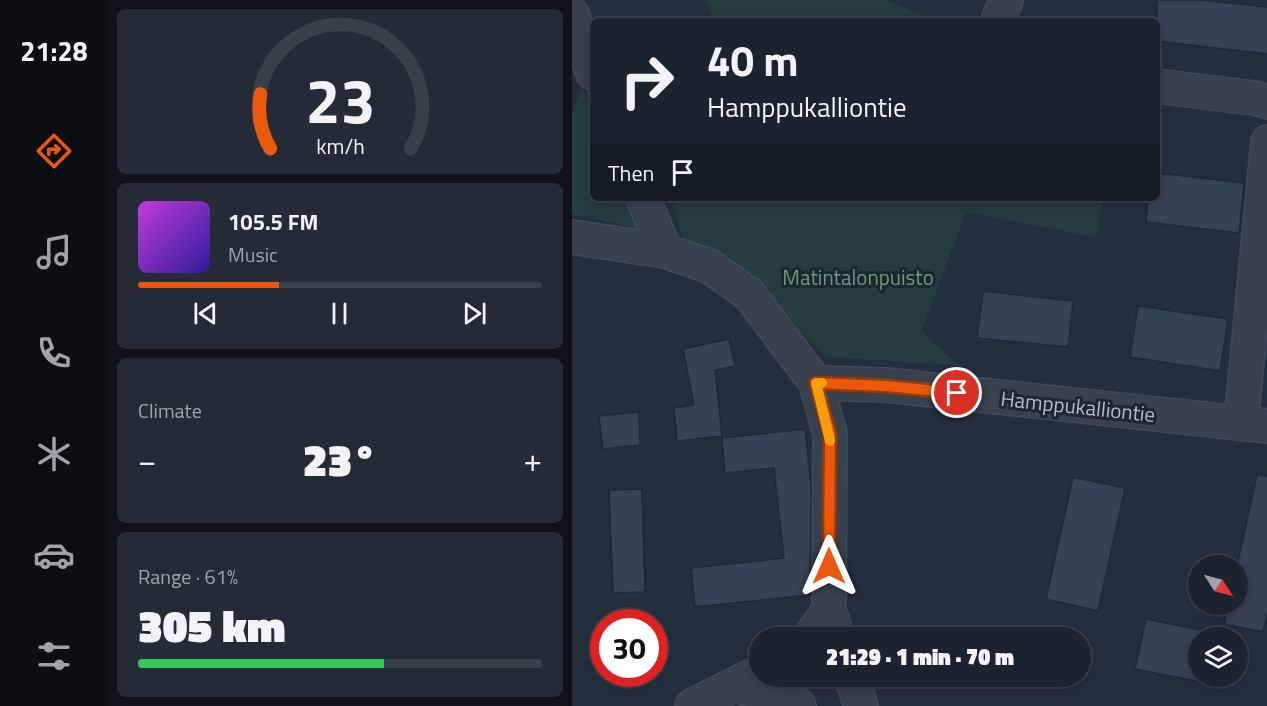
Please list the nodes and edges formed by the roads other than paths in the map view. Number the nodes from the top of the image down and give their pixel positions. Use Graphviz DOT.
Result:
graph roads {
  1 [pos="1006,0"];
  2 [pos="572,14"];
  3 [pos="999,18"];
  4 [pos="590,65"];
  5 [pos="1160,86"];
  6 [pos="1268,102"];
  7 [pos="1268,142"];
  8 [pos="644,201"];
  9 [pos="572,237"];
  10 [pos="665,251"];
  11 [pos="816,383"];
  12 [pos="1254,424"];
  13 [pos="834,624"];
  14 [pos="748,678"];
  15 [pos="855,687"];
  16 [pos="692,706"];
  17 [pos="798,706"];
  18 [pos="861,706"];
  1 -- 3 [label="street"];
  2 -- 4 [label="street"];
  5 -- 6 [label="street"];
  7 -- 12 [label="street"];
  8 -- 10 [label="street"];
  9 -- 10 [label="street"];
  10 -- 11 [label="street"];
  11 -- 12 [label="street, Hamppukalliontie"];
  11 -- 13 [label="street"];
  14 -- 16 [label="street"];
  14 -- 17 [label="street"];
  15 -- 18 [label="street"];
}
